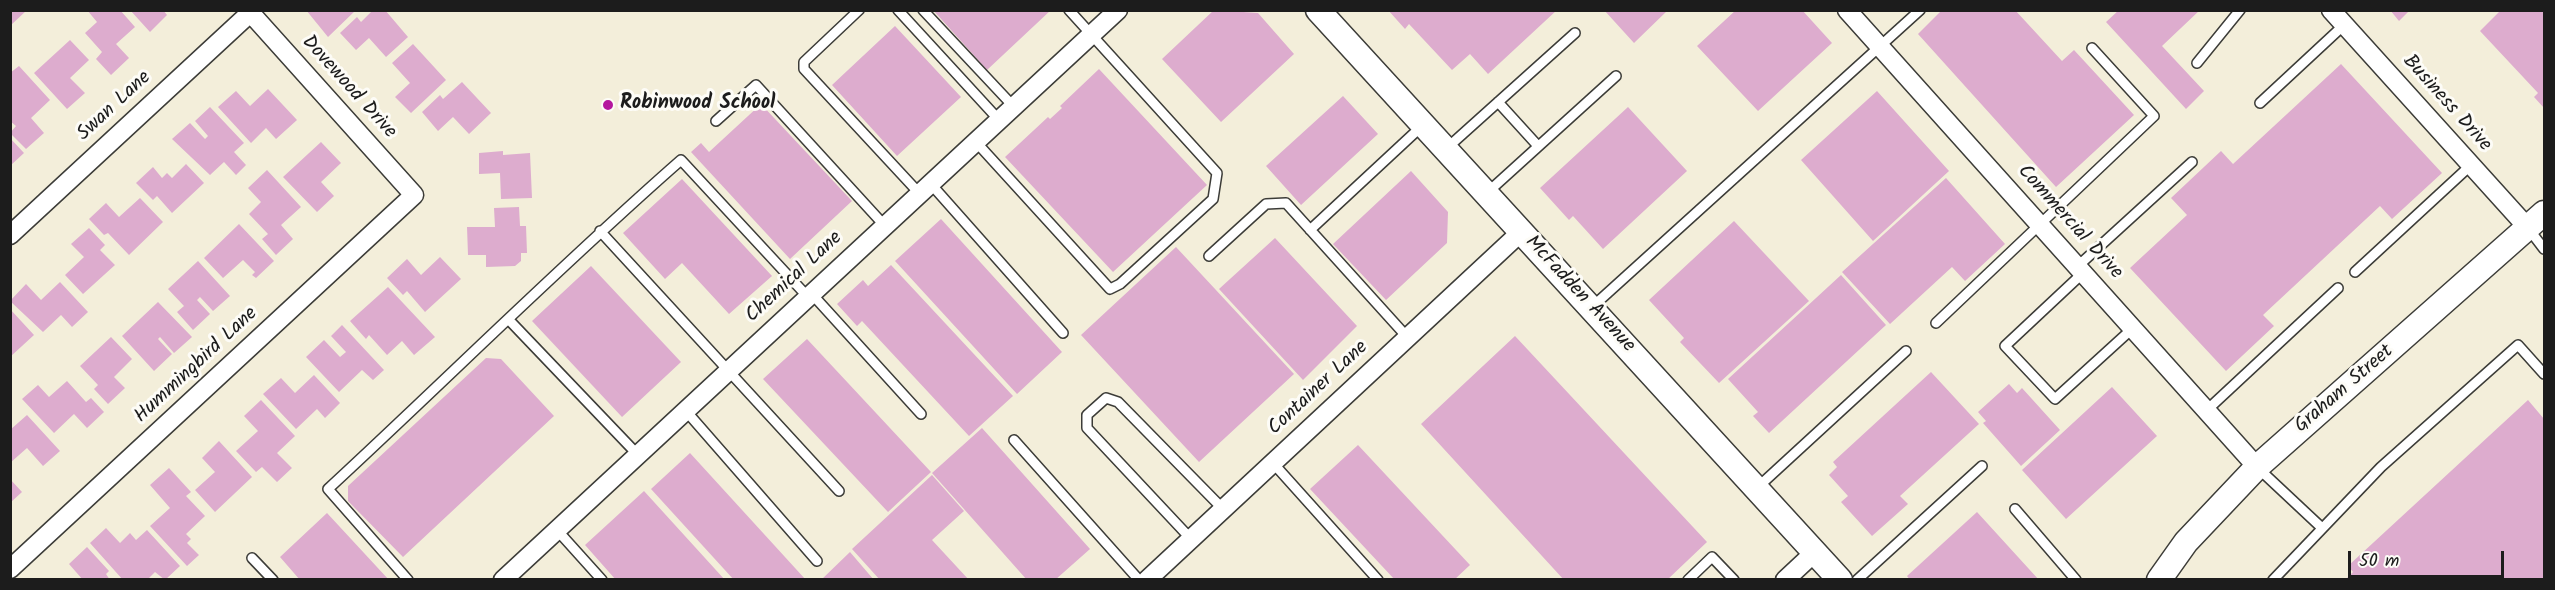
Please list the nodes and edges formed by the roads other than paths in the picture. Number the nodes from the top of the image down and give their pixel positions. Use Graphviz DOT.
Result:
graph roads {
  1 [pos="859,10"];
  2 [pos="897,10"];
  3 [pos="923,10"];
  4 [pos="1069,10"];
  5 [pos="1118,10"];
  6 [pos="1318,10"];
  7 [pos="1847,10"];
  8 [pos="1920,10"];
  9 [pos="2240,10"];
  10 [pos="2331,10"];
  11 [pos="249,12"];
  12 [pos="2344,25"];
  13 [pos="1575,33"];
  14 [pos="1092,35"];
  15 [pos="1881,48"];
  16 [pos="2092,48"];
  17 [pos="2197,63"];
  18 [pos="1616,76"];
  19 [pos="1498,102"];
  20 [pos="2260,103"];
  21 [pos="1014,107"];
  22 [pos="999,120"];
  23 [pos="716,121"];
  24 [pos="1423,125"];
  25 [pos="976,142"];
  26 [pos="1538,146"];
  27 [pos="1446,149"];
  28 [pos="2192,162"];
  29 [pos="2471,165"];
  30 [pos="925,188"];
  31 [pos="1486,194"];
  32 [pos="414,195"];
  33 [pos="2536,220"];
  34 [pos="2041,224"];
  35 [pos="884,225"];
  36 [pos="1310,230"];
  37 [pos="600,231"];
  38 [pos="1521,232"];
  39 [pos="10,235"];
  40 [pos="2544,249"];
  41 [pos="1209,256"];
  42 [pos="2081,269"];
  43 [pos="2355,272"];
  44 [pos="2338,288"];
  45 [pos="809,295"];
  46 [pos="1591,308"];
  47 [pos="509,320"];
  48 [pos="1936,323"];
  49 [pos="2133,328"];
  50 [pos="1063,333"];
  51 [pos="1408,338"];
  52 [pos="1906,351"];
  53 [pos="730,370"];
  54 [pos="2544,374"];
  55 [pos="2207,410"];
  56 [pos="686,411"];
  57 [pos="921,414"];
  58 [pos="1014,440"];
  59 [pos="638,455"];
  60 [pos="1273,463"];
  61 [pos="1982,466"];
  62 [pos="2257,467"];
  63 [pos="1756,488"];
  64 [pos="839,491"];
  65 [pos="1224,509"];
  66 [pos="2015,509"];
  67 [pos="2322,528"];
  68 [pos="557,530"];
  69 [pos="1191,539"];
  70 [pos="1815,552"];
  71 [pos="252,558"];
  72 [pos="818,561"];
  73 [pos="10,569"];
  74 [pos="273,579"];
  75 [pos="408,579"];
  76 [pos="503,579"];
  77 [pos="602,579"];
  78 [pos="1139,579"];
  79 [pos="1147,579"];
  80 [pos="1378,579"];
  81 [pos="1688,579"];
  82 [pos="1734,579"];
  83 [pos="1785,579"];
  84 [pos="1840,579"];
  85 [pos="1857,579"];
  86 [pos="2076,579"];
  87 [pos="2159,579"];
  88 [pos="2273,579"];
  1 -- 30 [label="lane"];
  2 -- 22 [label="lane"];
  3 -- 21 [label="lane"];
  4 -- 14 [label="lane"];
  5 -- 14 [label="street, Chemical Lane"];
  6 -- 24 [label="street, McFadden Avenue"];
  7 -- 15 [label="street, Commercial Drive"];
  8 -- 15 [label="lane"];
  9 -- 17 [label="lane"];
  10 -- 12 [label="street, Business Drive"];
  11 -- 32 [label="street, Dovewood Drive"];
  11 -- 39 [label="street, Swan Lane"];
  12 -- 20 [label="lane"];
  12 -- 29 [label="street, Business Drive"];
  13 -- 19 [label="lane"];
  14 -- 21 [label="street, Chemical Lane"];
  14 -- 25 [label="lane"];
  15 -- 34 [label="street, Commercial Drive"];
  15 -- 46 [label="lane"];
  16 -- 34 [label="lane"];
  18 -- 26 [label="lane"];
  19 -- 26 [label="lane"];
  19 -- 27 [label="lane"];
  21 -- 22 [label="street, Chemical Lane"];
  22 -- 25 [label="street, Chemical Lane"];
  23 -- 35 [label="lane"];
  24 -- 27 [label="street, McFadden Avenue"];
  24 -- 36 [label="lane"];
  25 -- 30 [label="street, Chemical Lane"];
  26 -- 31 [label="lane"];
  27 -- 31 [label="street, McFadden Avenue"];
  28 -- 42 [label="lane"];
  29 -- 33 [label="street, Business Drive"];
  29 -- 43 [label="lane"];
  30 -- 35 [label="street, Chemical Lane"];
  30 -- 50 [label="lane"];
  31 -- 38 [label="street, McFadden Avenue"];
  32 -- 73 [label="street, Hummingbird Lane"];
  33 -- 40 [label="lane"];
  33 -- 62 [label="street, Graham Street"];
  34 -- 42 [label="street, Commercial Drive"];
  34 -- 48 [label="lane"];
  35 -- 45 [label="street, Chemical Lane"];
  36 -- 41 [label="lane"];
  36 -- 51 [label="lane"];
  37 -- 45 [label="lane"];
  37 -- 47 [label="lane"];
  37 -- 53 [label="lane"];
  38 -- 46 [label="street, McFadden Avenue"];
  38 -- 51 [label="street, Container Lane"];
  42 -- 49 [label="street, Commercial Drive"];
  42 -- 49 [label="lane"];
  44 -- 55 [label="lane"];
  45 -- 53 [label="street, Chemical Lane"];
  45 -- 57 [label="lane"];
  46 -- 63 [label="street, McFadden Avenue"];
  47 -- 59 [label="lane"];
  47 -- 75 [label="lane"];
  49 -- 55 [label="street, Commercial Drive"];
  51 -- 60 [label="street, Container Lane"];
  52 -- 63 [label="lane"];
  53 -- 56 [label="street, Chemical Lane"];
  53 -- 64 [label="lane"];
  54 -- 67 [label="lane"];
  55 -- 62 [label="street, Commercial Drive"];
  56 -- 59 [label="street, Chemical Lane"];
  56 -- 72 [label="lane"];
  58 -- 78 [label="lane"];
  59 -- 68 [label="street, Chemical Lane"];
  60 -- 65 [label="street, Container Lane"];
  60 -- 80 [label="lane"];
  61 -- 85 [label="lane"];
  62 -- 67 [label="lane"];
  62 -- 87 [label="street, Graham Street"];
  63 -- 70 [label="street, McFadden Avenue"];
  65 -- 69 [label="street, Container Lane"];
  65 -- 69 [label="lane"];
  66 -- 86 [label="lane"];
  67 -- 88 [label="lane"];
  68 -- 76 [label="street, Chemical Lane"];
  68 -- 77 [label="lane"];
  69 -- 79 [label="street, Container Lane"];
  70 -- 83 [label="street"];
  70 -- 84 [label="street, McFadden Avenue"];
  71 -- 74 [label="lane"];
  81 -- 82 [label="lane"];
}
